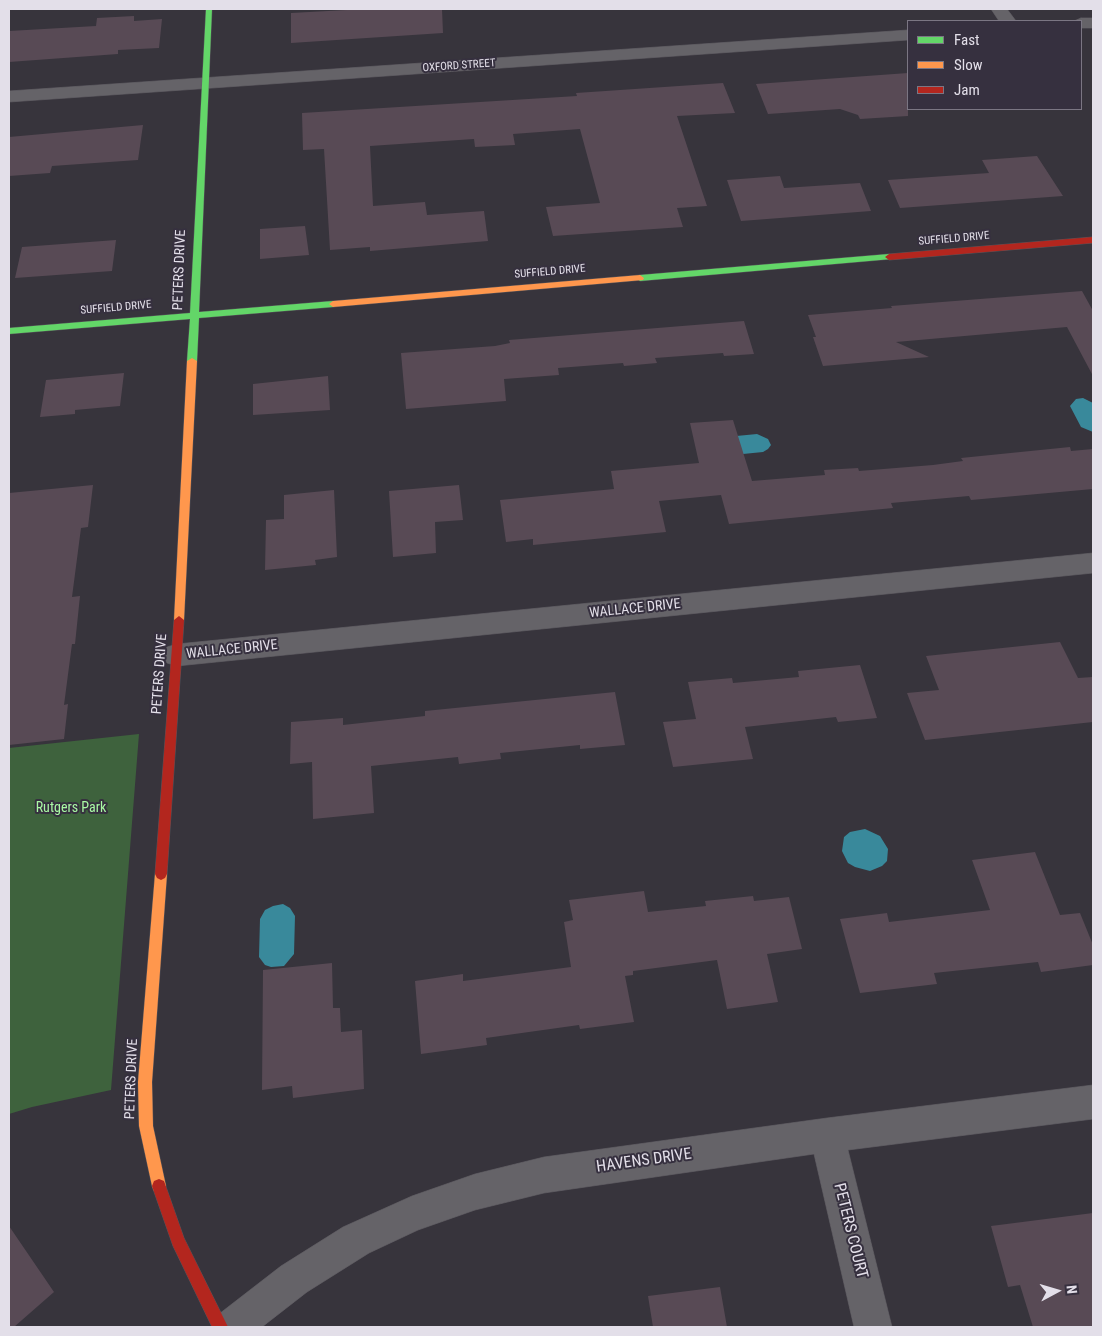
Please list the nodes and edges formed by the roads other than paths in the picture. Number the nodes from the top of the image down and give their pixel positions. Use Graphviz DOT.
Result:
graph roads {
  1 [pos="208,9"];
  2 [pos="999,9"];
  3 [pos="1006,20"];
  4 [pos="907,35"];
  5 [pos="204,84"];
  6 [pos="9,97"];
  7 [pos="1093,240"];
  8 [pos="194,314"];
  9 [pos="9,331"];
  10 [pos="1093,563"];
  11 [pos="177,655"];
  12 [pos="1093,1102"];
  13 [pos="827,1135"];
  14 [pos="220,1327"];
  15 [pos="232,1327"];
  16 [pos="873,1327"];
  1 -- 5 [label="street, PETERS DRIVE"];
  2 -- 3 [label="street"];
  4 -- 5 [label="street, OXFORD STREET"];
  5 -- 6 [label="street, OXFORD STREET"];
  5 -- 8 [label="street, PETERS DRIVE"];
  7 -- 8 [label="street, SUFFIELD DRIVE"];
  8 -- 9 [label="street, SUFFIELD DRIVE"];
  8 -- 11 [label="street, PETERS DRIVE"];
  10 -- 11 [label="street, WALLACE DRIVE"];
  11 -- 14 [label="street, PETERS DRIVE"];
  12 -- 13 [label="street, HAVENS DRIVE"];
  13 -- 15 [label="street, HAVENS DRIVE"];
  13 -- 16 [label="street, PETERS COURT"];
}
